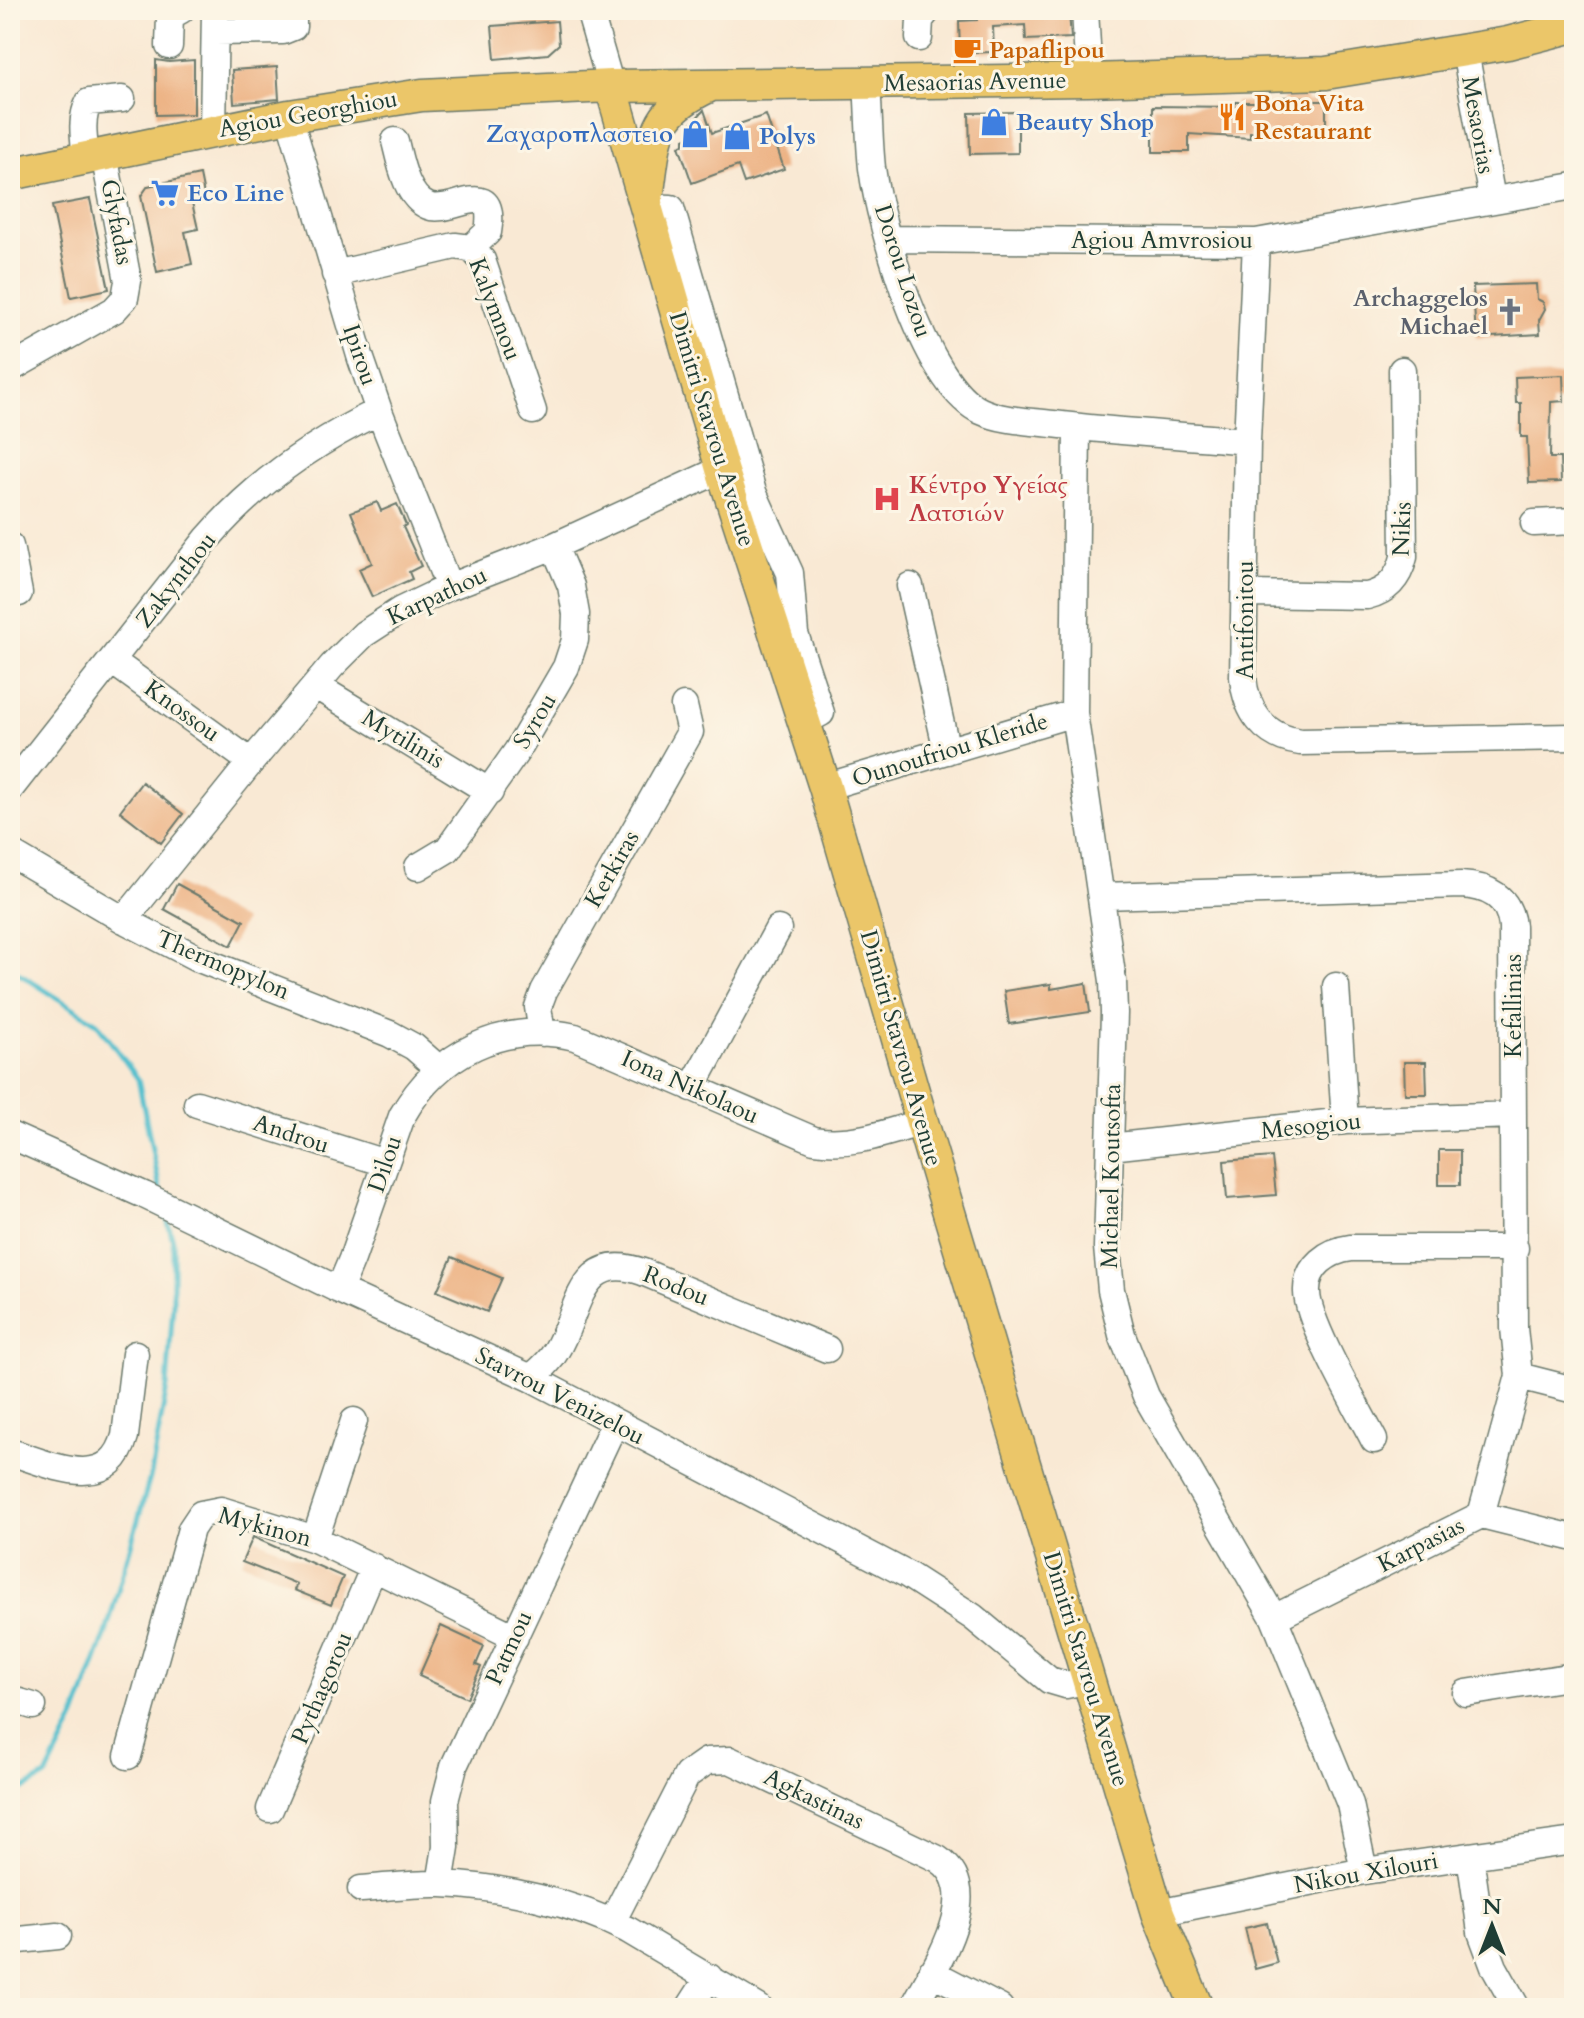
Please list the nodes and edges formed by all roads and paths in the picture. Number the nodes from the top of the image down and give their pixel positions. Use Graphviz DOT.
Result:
graph roads {
  1 [pos="182,10"];
  2 [pos="289,10"];
  3 [pos="589,10"];
  4 [pos="928,10"];
  5 [pos="1085,10"];
  6 [pos="215,19"];
  7 [pos="1574,26"];
  8 [pos="919,38"];
  9 [pos="169,46"];
  10 [pos="1465,51"];
  11 [pos="1089,80"];
  12 [pos="867,83"];
  13 [pos="712,85"];
  14 [pos="611,86"];
  15 [pos="122,99"];
  16 [pos="289,116"];
  17 [pos="213,131"];
  18 [pos="395,141"];
  19 [pos="95,156"];
  20 [pos="10,174"];
  21 [pos="1574,186"];
  22 [pos="1492,199"];
  23 [pos="646,207"];
  24 [pos="889,239"];
  25 [pos="1256,242"];
  26 [pos="471,248"];
  27 [pos="335,274"];
  28 [pos="10,369"];
  29 [pos="1402,370"];
  30 [pos="379,411"];
  31 [pos="533,411"];
  32 [pos="1077,427"];
  33 [pos="1247,441"];
  34 [pos="722,469"];
  35 [pos="1574,521"];
  36 [pos="1534,523"];
  37 [pos="10,546"];
  38 [pos="554,546"];
  39 [pos="910,586"];
  40 [pos="449,587"];
  41 [pos="19,593"];
  42 [pos="1245,594"];
  43 [pos="112,661"];
  44 [pos="316,686"];
  45 [pos="684,706"];
  46 [pos="1074,713"];
  47 [pos="804,722"];
  48 [pos="1574,737"];
  49 [pos="947,751"];
  50 [pos="251,762"];
  51 [pos="825,787"];
  52 [pos="10,789"];
  53 [pos="490,792"];
  54 [pos="10,853"];
  55 [pos="418,867"];
  56 [pos="1102,896"];
  57 [pos="124,920"];
  58 [pos="778,929"];
  59 [pos="1336,986"];
  60 [pos="542,1033"];
  61 [pos="448,1061"];
  62 [pos="692,1088"];
  63 [pos="197,1104"];
  64 [pos="1513,1115"];
  65 [pos="1345,1121"];
  66 [pos="922,1122"];
  67 [pos="10,1135"];
  68 [pos="1110,1147"];
  69 [pos="385,1163"];
  70 [pos="1515,1248"];
  71 [pos="339,1290"];
  72 [pos="827,1349"];
  73 [pos="135,1354"];
  74 [pos="1519,1376"];
  75 [pos="531,1378"];
  76 [pos="1574,1390"];
  77 [pos="354,1421"];
  78 [pos="615,1422"];
  79 [pos="1374,1440"];
  80 [pos="10,1452"];
  81 [pos="1481,1515"];
  82 [pos="1574,1538"];
  83 [pos="315,1539"];
  84 [pos="374,1567"];
  85 [pos="1274,1618"];
  86 [pos="515,1637"];
  87 [pos="1574,1676"];
  88 [pos="1089,1680"];
  89 [pos="1466,1693"];
  90 [pos="128,1756"];
  91 [pos="270,1809"];
  92 [pos="1574,1841"];
  93 [pos="1470,1856"];
  94 [pos="1364,1871"];
  95 [pos="440,1884"];
  96 [pos="361,1889"];
  97 [pos="1158,1913"];
  98 [pos="612,1922"];
  99 [pos="58,1936"];
  100 [pos="10,1941"];
  101 [pos="931,1972"];
  102 [pos="709,1977"];
  103 [pos="689,2008"];
  104 [pos="759,2008"];
  105 [pos="913,2008"];
  106 [pos="1000,2008"];
  107 [pos="1197,2008"];
  108 [pos="1517,2008"];
  1 -- 6 [label="street"];
  1 -- 9 [label="street"];
  2 -- 6 [label="street"];
  3 -- 14 [label="street"];
  4 -- 8 [label="street"];
  5 -- 11 [label="street"];
  6 -- 17 [label="street"];
  7 -- 10 [label="main road, Mesaorias Avenue"];
  10 -- 11 [label="main road, Mesaorias Avenue"];
  10 -- 22 [label="street, Mesaorias"];
  11 -- 12 [label="main road, Mesaorias Avenue"];
  12 -- 13 [label="main road, Mesaorias Avenue"];
  12 -- 24 [label="street, Dorou Lozou"];
  13 -- 14 [label="main road, Mesaorias Avenue"];
  13 -- 23 [label="main road"];
  14 -- 16 [label="main road, Agiou Georghiou"];
  14 -- 23 [label="main road, Dimitri Stavrou Avenue"];
  15 -- 19 [label="street"];
  16 -- 17 [label="main road, Agiou Georghiou"];
  16 -- 27 [label="street, Ipirou"];
  17 -- 19 [label="main road, Agiou Georghiou"];
  18 -- 26 [label="street"];
  19 -- 20 [label="main road, Agiou Georghiou"];
  19 -- 28 [label="street, Glyfadas"];
  21 -- 22 [label="street, Agiou Amvrosiou"];
  22 -- 25 [label="street, Agiou Amvrosiou"];
  23 -- 34 [label="main road, Dimitri Stavrou Avenue"];
  23 -- 47 [label="street"];
  24 -- 25 [label="street, Agiou Amvrosiou"];
  24 -- 32 [label="street, Dorou Lozou"];
  25 -- 33 [label="street, Antifonitou"];
  26 -- 27 [label="street, Kalymnou"];
  26 -- 31 [label="street, Kalymnou"];
  27 -- 30 [label="street, Ipirou"];
  29 -- 42 [label="street, Nikis"];
  30 -- 40 [label="street, Ipirou"];
  30 -- 43 [label="street, Zakynthou"];
  32 -- 33 [label="street, Dorou Lozou"];
  32 -- 46 [label="street, Michael Koutsofta"];
  33 -- 42 [label="street, Antifonitou"];
  34 -- 38 [label="street, Karpathou"];
  34 -- 47 [label="main road, Dimitri Stavrou Avenue"];
  35 -- 36 [label="street"];
  37 -- 41 [label="street"];
  38 -- 40 [label="street, Karpathou"];
  38 -- 53 [label="street, Syrou"];
  39 -- 49 [label="street"];
  40 -- 44 [label="street, Karpathou"];
  42 -- 48 [label="street, Antifonitou"];
  43 -- 50 [label="street, Knossou"];
  43 -- 52 [label="street, Zakynthou"];
  44 -- 50 [label="street, Karpathou"];
  44 -- 53 [label="street, Mytilinis"];
  45 -- 60 [label="street, Kerkiras"];
  46 -- 49 [label="street, Ounoufriou Kleride"];
  46 -- 56 [label="street, Michael Koutsofta"];
  47 -- 51 [label="main road, Dimitri Stavrou Avenue"];
  49 -- 51 [label="street, Ounoufriou Kleride"];
  50 -- 57 [label="street, Karpathou"];
  51 -- 66 [label="main road, Dimitri Stavrou Avenue"];
  53 -- 55 [label="street, Syrou"];
  54 -- 57 [label="street, Thermopylon"];
  56 -- 64 [label="street, Kefallinias"];
  56 -- 68 [label="street, Michael Koutsofta"];
  57 -- 61 [label="street, Thermopylon"];
  58 -- 62 [label="street"];
  59 -- 65 [label="street"];
  60 -- 61 [label="street, Iona Nikolaou"];
  60 -- 62 [label="street, Iona Nikolaou"];
  61 -- 69 [label="street, Dilou"];
  62 -- 66 [label="street, Iona Nikolaou"];
  63 -- 69 [label="street, Androu"];
  64 -- 65 [label="street, Mesogiou"];
  64 -- 70 [label="street, Kefallinias"];
  65 -- 68 [label="street, Mesogiou"];
  66 -- 88 [label="main road, Dimitri Stavrou Avenue"];
  67 -- 71 [label="street, Stavrou Venizelou"];
  68 -- 85 [label="street, Michael Koutsofta"];
  69 -- 71 [label="street, Dilou"];
  70 -- 74 [label="street, Kefallinias"];
  70 -- 79 [label="street"];
  71 -- 75 [label="street, Stavrou Venizelou"];
  72 -- 75 [label="street, Rodou"];
  73 -- 80 [label="street"];
  74 -- 76 [label="street"];
  74 -- 81 [label="street, Kefallinias"];
  75 -- 78 [label="street, Stavrou Venizelou"];
  77 -- 83 [label="street"];
  78 -- 86 [label="street, Patmou"];
  78 -- 88 [label="street, Stavrou Venizelou"];
  81 -- 82 [label="street, Karpasias"];
  81 -- 85 [label="street, Karpasias"];
  83 -- 84 [label="street, Mykinon"];
  83 -- 90 [label="street, Mykinon"];
  84 -- 86 [label="street, Mykinon"];
  84 -- 91 [label="street, Pythagorou"];
  85 -- 94 [label="street, Michael Koutsofta"];
  86 -- 95 [label="street, Patmou"];
  87 -- 89 [label="street"];
  88 -- 97 [label="main road, Dimitri Stavrou Avenue"];
  92 -- 93 [label="street, Nikou Xilouri"];
  93 -- 94 [label="street, Nikou Xilouri"];
  93 -- 108 [label="street"];
  94 -- 97 [label="street, Nikou Xilouri"];
  95 -- 96 [label="street"];
  95 -- 98 [label="street"];
  97 -- 107 [label="main road, Dimitri Stavrou Avenue"];
  98 -- 101 [label="street, Agkastinas"];
  98 -- 102 [label="street"];
  99 -- 100 [label="street"];
  101 -- 105 [label="street, Agkastinas"];
  101 -- 106 [label="street"];
  102 -- 103 [label="street"];
  102 -- 104 [label="street"];
}
